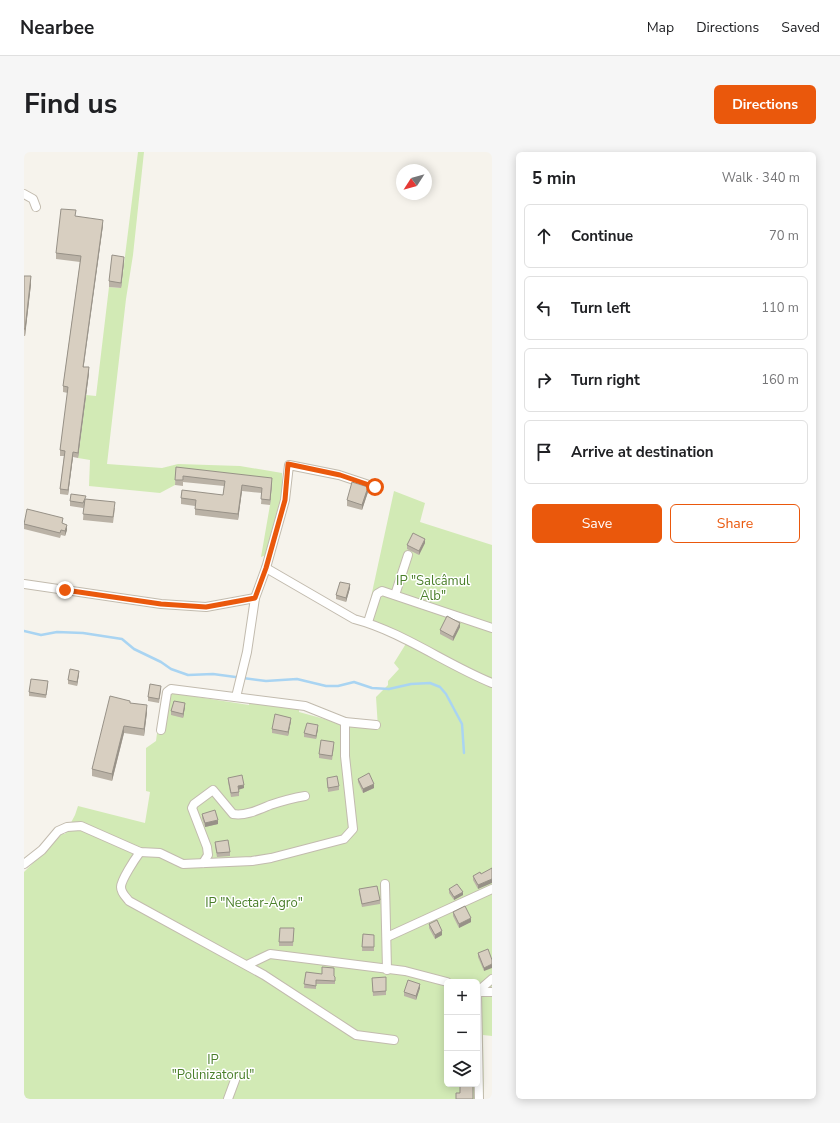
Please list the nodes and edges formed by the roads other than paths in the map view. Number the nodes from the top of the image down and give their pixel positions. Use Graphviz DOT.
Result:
graph roads {
  1 [pos="24,194"];
  2 [pos="36,207"];
  3 [pos="375,487"];
  4 [pos="408,555"];
  5 [pos="266,568"];
  6 [pos="24,584"];
  7 [pos="395,595"];
  8 [pos="255,598"];
  9 [pos="368,622"];
  10 [pos="492,628"];
  11 [pos="492,683"];
  12 [pos="236,697"];
  13 [pos="345,722"];
  14 [pos="376,726"];
  15 [pos="161,730"];
  16 [pos="305,796"];
  17 [pos="140,852"];
  18 [pos="204,863"];
  19 [pos="24,864"];
  20 [pos="385,884"];
  21 [pos="492,889"];
  22 [pos="387,937"];
  23 [pos="247,965"];
  24 [pos="387,970"];
  25 [pos="492,979"];
  26 [pos="444,981"];
  27 [pos="480,989"];
  28 [pos="480,992"];
  29 [pos="492,992"];
  30 [pos="477,1015"];
  31 [pos="394,1040"];
  32 [pos="235,1080"];
  33 [pos="228,1099"];
  34 [pos="479,1099"];
  1 -- 2 [label="street"];
  3 -- 5 [label="street"];
  4 -- 7 [label="street"];
  5 -- 8 [label="street"];
  5 -- 9 [label="street"];
  6 -- 8 [label="street"];
  7 -- 9 [label="street"];
  7 -- 10 [label="street"];
  8 -- 12 [label="street"];
  9 -- 11 [label="street"];
  12 -- 13 [label="street"];
  12 -- 15 [label="street"];
  13 -- 14 [label="street"];
  13 -- 18 [label="street"];
  16 -- 18 [label="street"];
  17 -- 18 [label="street"];
  17 -- 19 [label="street"];
  17 -- 23 [label="street"];
  20 -- 22 [label="street"];
  21 -- 22 [label="street"];
  22 -- 24 [label="street"];
  23 -- 24 [label="street"];
  23 -- 31 [label="street"];
  24 -- 26 [label="street"];
  25 -- 27 [label="street"];
  28 -- 29 [label="street"];
  30 -- 34 [label="street"];
  32 -- 33 [label="street"];
}
